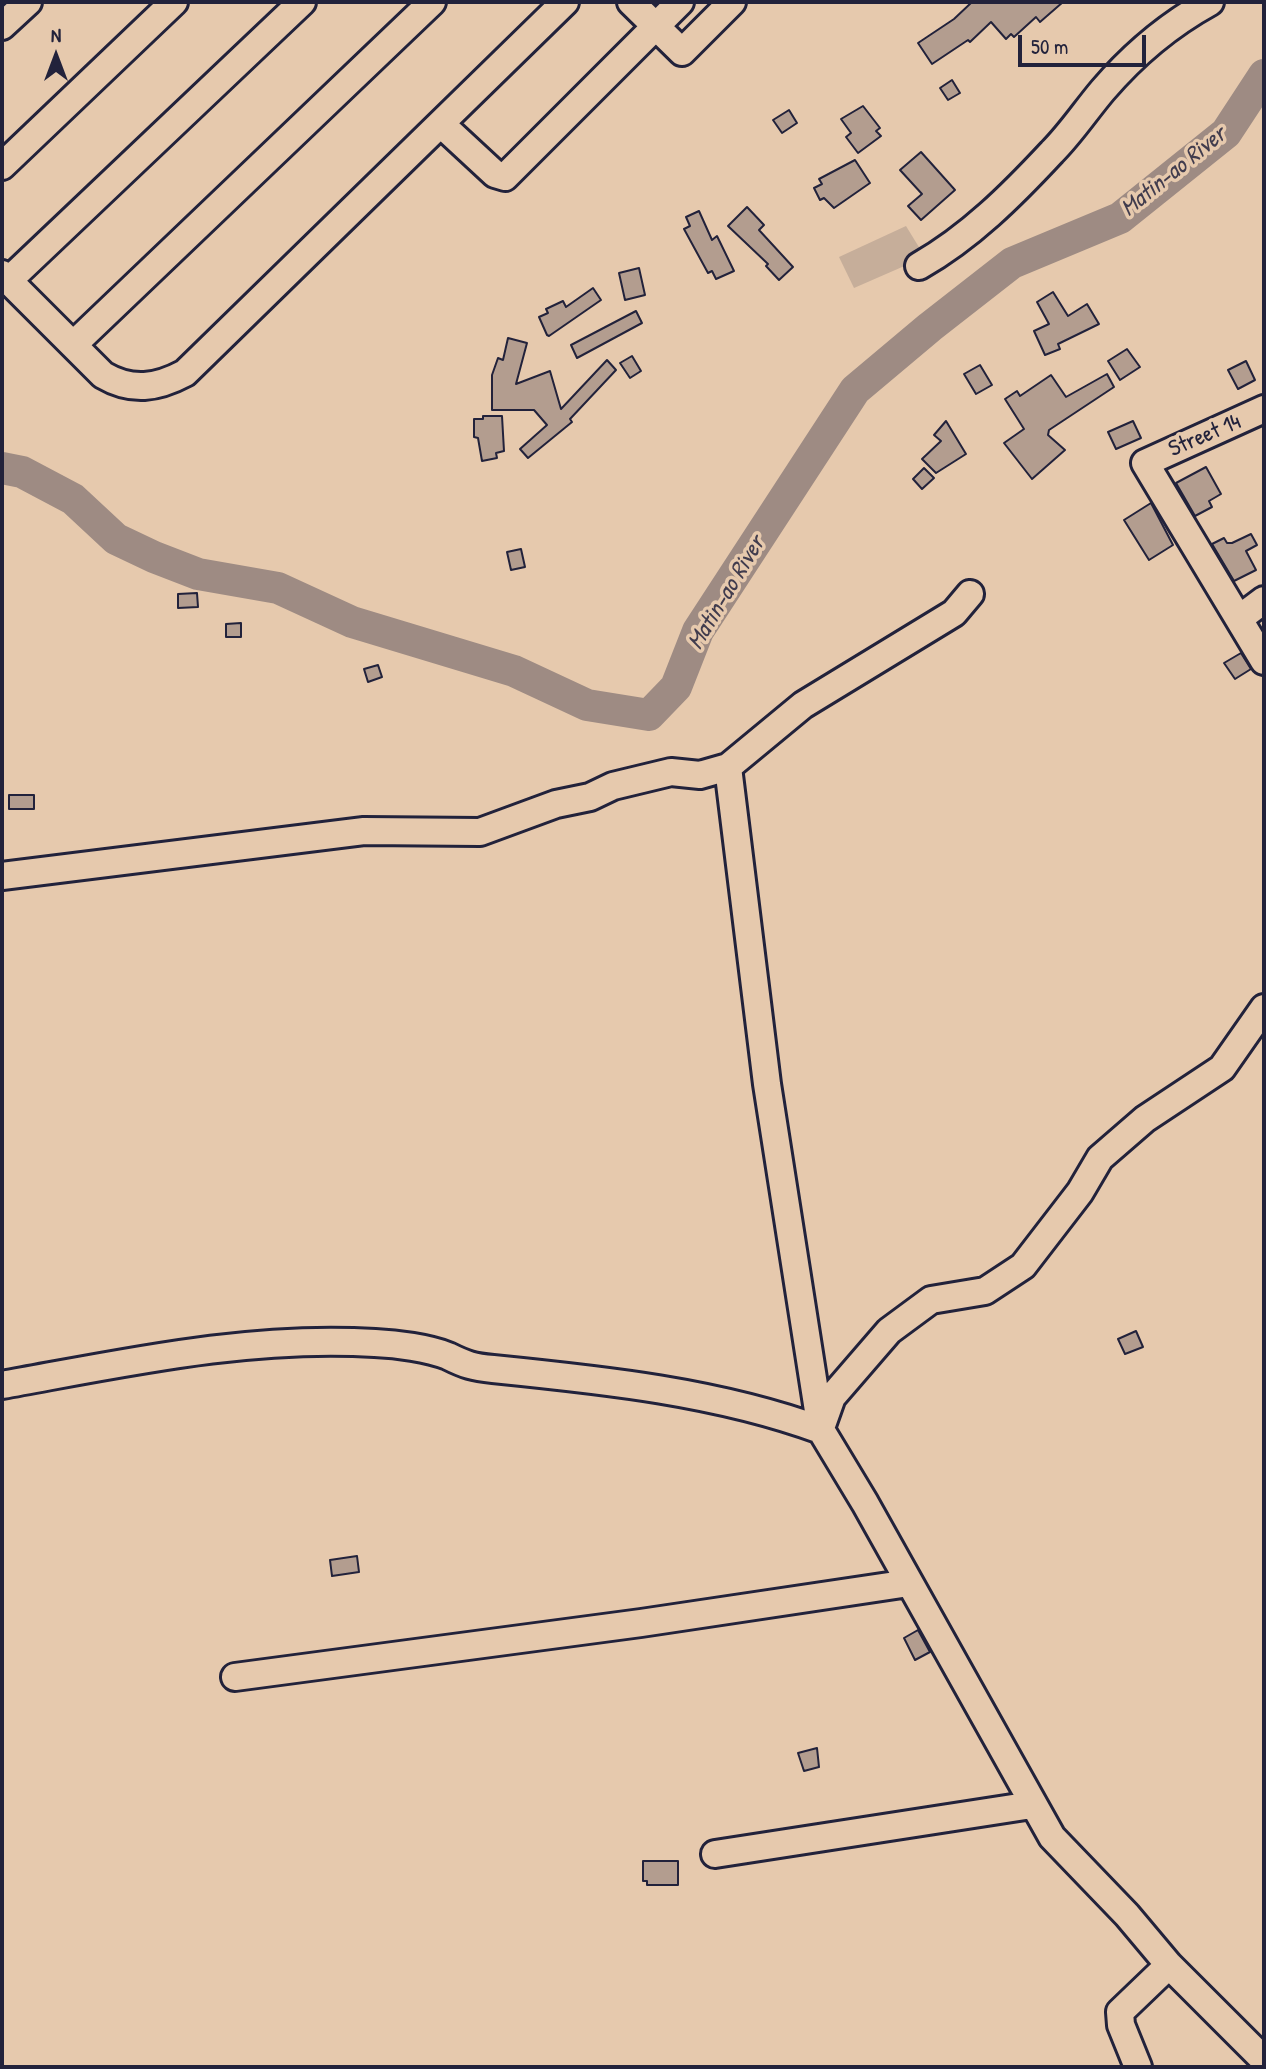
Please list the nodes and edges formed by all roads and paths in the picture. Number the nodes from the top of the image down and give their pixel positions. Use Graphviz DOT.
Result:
graph roads {
  1 [pos="28,2"];
  2 [pos="174,2"];
  3 [pos="302,2"];
  4 [pos="432,2"];
  5 [pos="565,2"];
  6 [pos="631,2"];
  7 [pos="680,2"];
  8 [pos="732,2"];
  9 [pos="1210,2"];
  10 [pos="2,26"];
  11 [pos="656,26"];
  12 [pos="440,124"];
  13 [pos="2,166"];
  14 [pos="919,266"];
  15 [pos="5,277"];
  16 [pos="73,345"];
  17 [pos="1264,409"];
  18 [pos="970,594"];
  19 [pos="1264,600"];
  20 [pos="1240,618"];
  21 [pos="1264,661"];
  22 [pos="728,766"];
  23 [pos="2,876"];
  24 [pos="1264,1008"];
  25 [pos="2,1385"];
  26 [pos="821,1430"];
  27 [pos="909,1583"];
  28 [pos="235,1677"];
  29 [pos="1032,1805"];
  30 [pos="715,1854"];
  31 [pos="1170,1965"];
  32 [pos="1264,2060"];
  33 [pos="1139,2067"];
  1 -- 10 [label="street"];
  2 -- 13 [label="street"];
  3 -- 15 [label="street"];
  4 -- 16 [label="street"];
  5 -- 12 [label="street"];
  6 -- 11 [label="street"];
  7 -- 11 [label="street"];
  8 -- 11 [label="street"];
  9 -- 14 [label="street"];
  11 -- 12 [label="street"];
  12 -- 16 [label="street"];
  15 -- 16 [label="street"];
  17 -- 20 [label="street, Street 14"];
  18 -- 22 [label="street"];
  19 -- 20 [label="street"];
  20 -- 21 [label="street"];
  22 -- 23 [label="street"];
  22 -- 26 [label="street"];
  24 -- 26 [label="street"];
  25 -- 26 [label="street"];
  26 -- 27 [label="street"];
  27 -- 28 [label="street"];
  27 -- 29 [label="street"];
  29 -- 30 [label="street"];
  29 -- 31 [label="street"];
  31 -- 32 [label="street"];
  31 -- 33 [label="street"];
}
